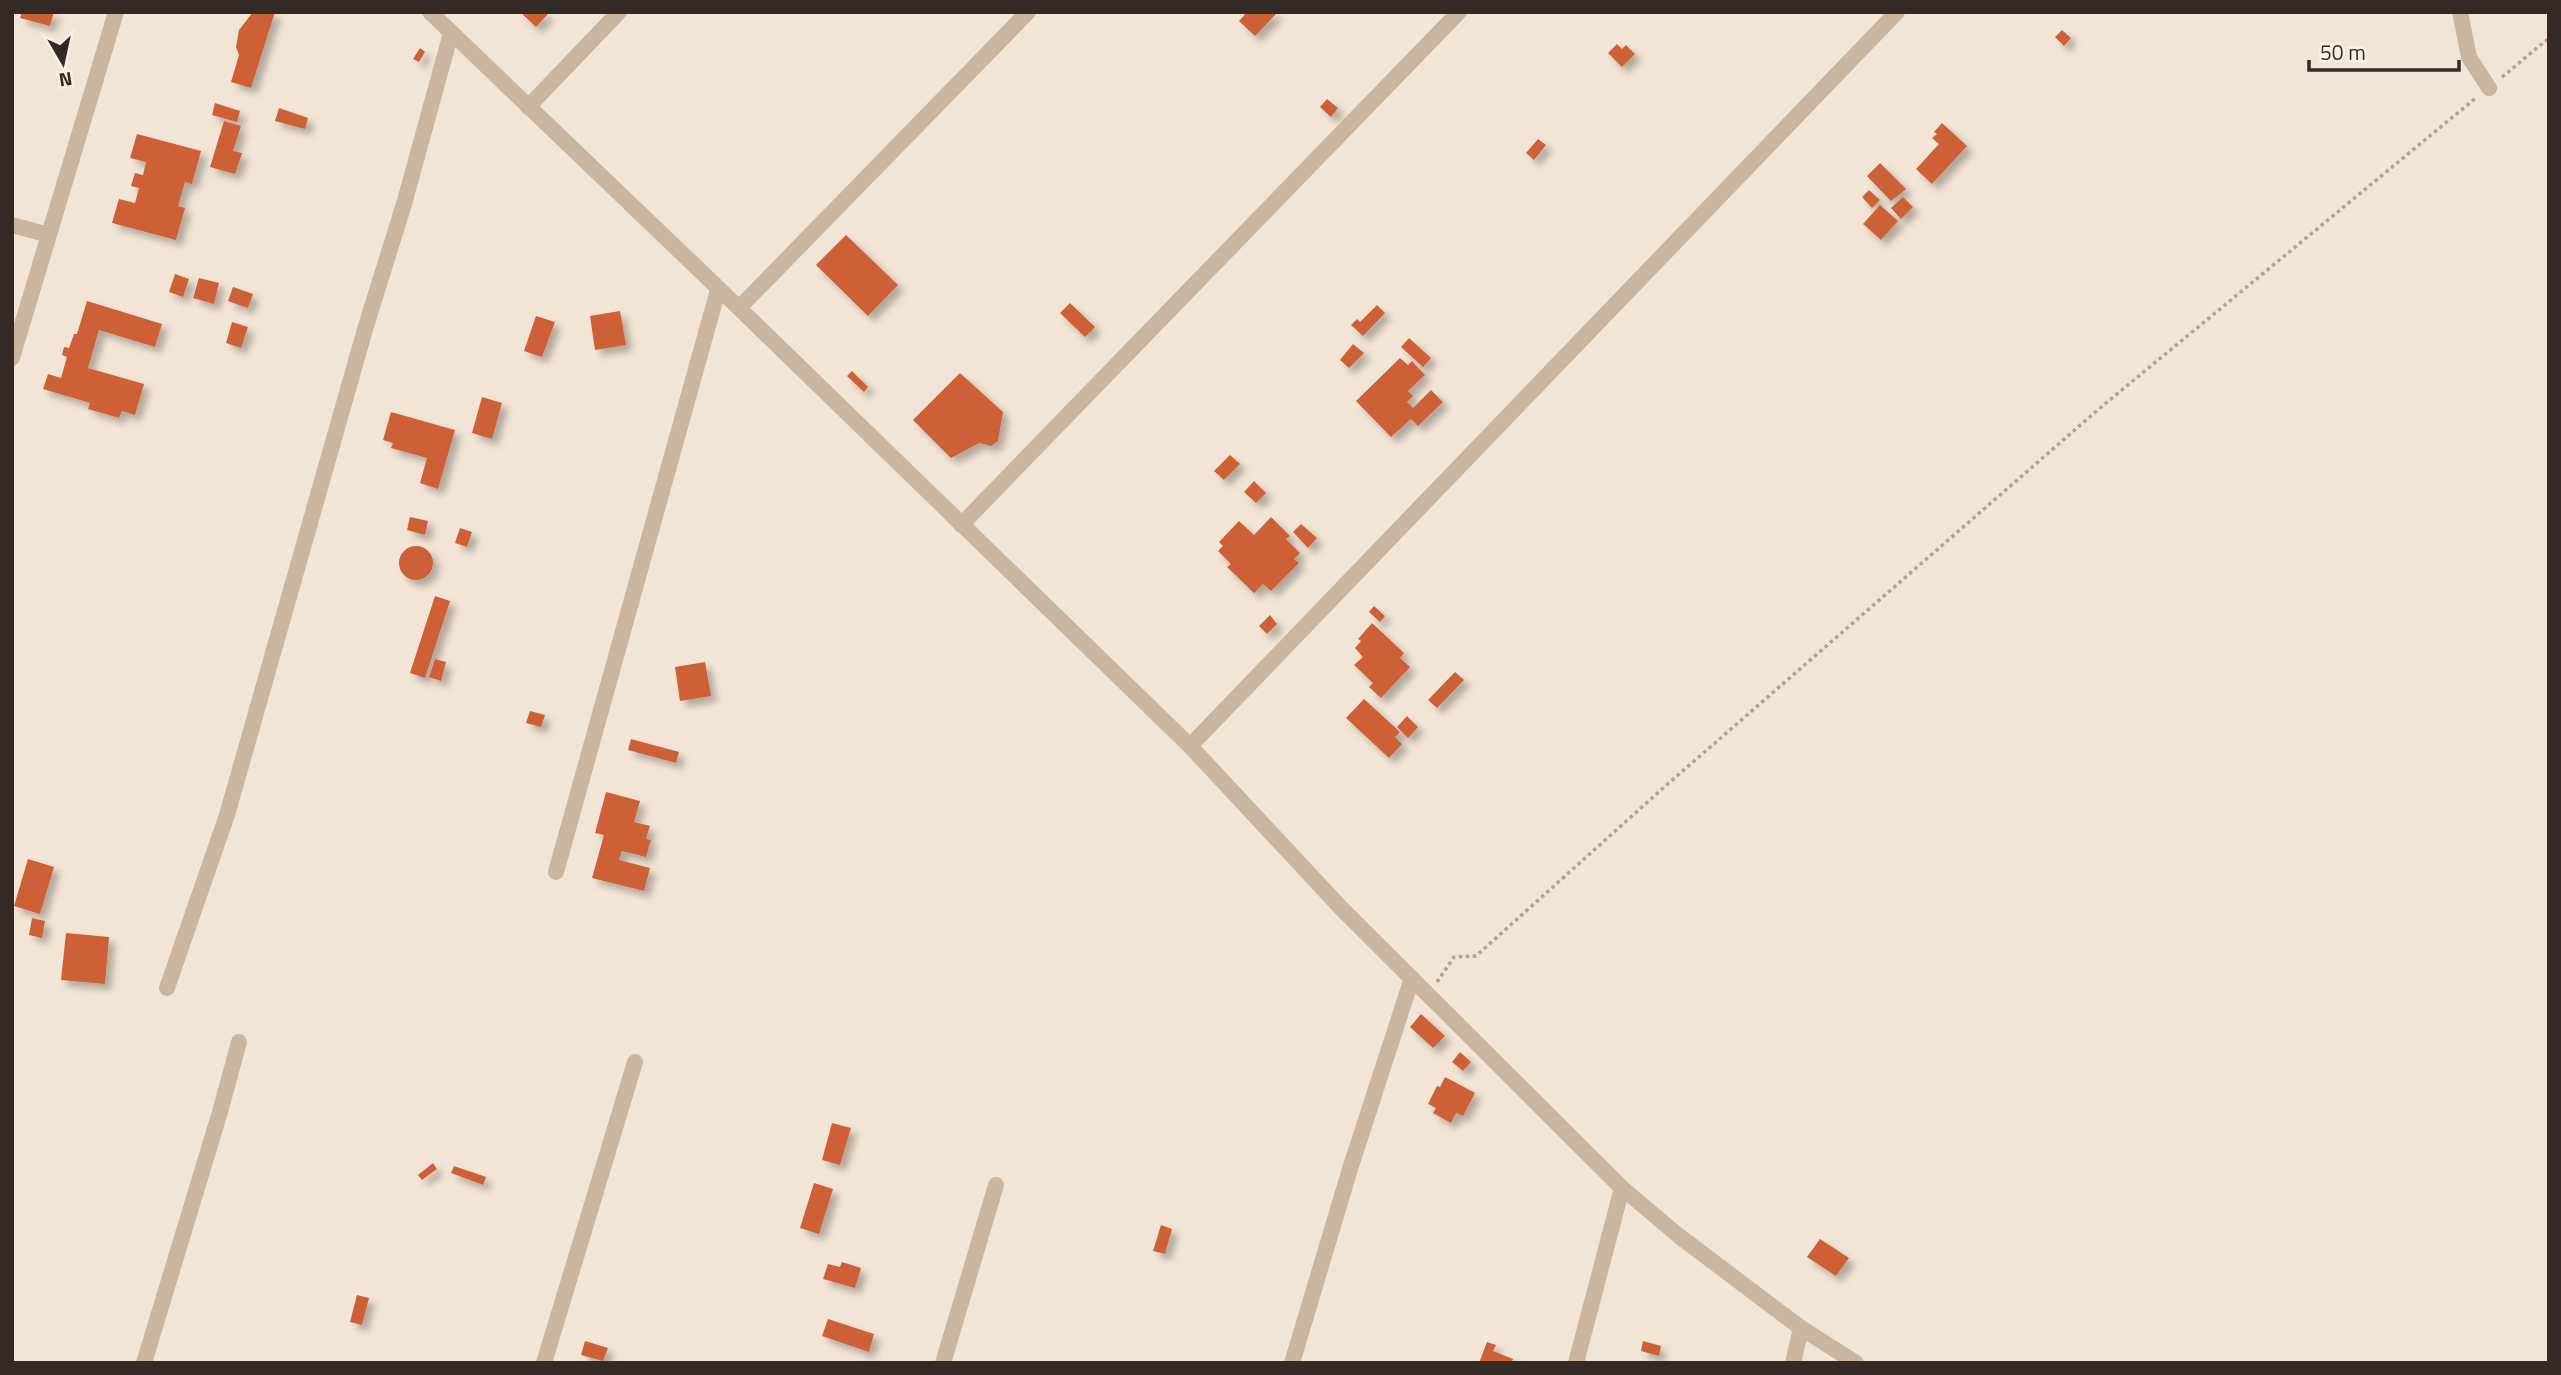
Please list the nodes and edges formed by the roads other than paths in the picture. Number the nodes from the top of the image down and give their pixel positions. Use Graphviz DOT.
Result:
graph roads {
  1 [pos="116,12"];
  2 [pos="430,12"];
  3 [pos="619,12"];
  4 [pos="1028,12"];
  5 [pos="1459,12"];
  6 [pos="1898,12"];
  7 [pos="2460,12"];
  8 [pos="451,33"];
  9 [pos="2489,88"];
  10 [pos="528,107"];
  11 [pos="12,225"];
  12 [pos="49,235"];
  13 [pos="718,290"];
  14 [pos="739,308"];
  15 [pos="12,358"];
  16 [pos="961,525"];
  17 [pos="1190,746"];
  18 [pos="556,872"];
  19 [pos="1412,978"];
  20 [pos="167,988"];
  21 [pos="239,1042"];
  22 [pos="635,1062"];
  23 [pos="996,1185"];
  24 [pos="1622,1188"];
  25 [pos="1801,1328"];
  26 [pos="144,1363"];
  27 [pos="544,1363"];
  28 [pos="943,1363"];
  29 [pos="1292,1363"];
  30 [pos="1576,1363"];
  31 [pos="1793,1363"];
  32 [pos="1856,1363"];
  1 -- 12 [label="street"];
  2 -- 8 [label="street"];
  3 -- 10 [label="street"];
  4 -- 14 [label="street"];
  5 -- 16 [label="street"];
  6 -- 17 [label="street"];
  7 -- 9 [label="street"];
  8 -- 10 [label="street"];
  8 -- 20 [label="street"];
  10 -- 13 [label="street"];
  11 -- 12 [label="street"];
  12 -- 15 [label="street"];
  13 -- 14 [label="street"];
  13 -- 18 [label="street"];
  14 -- 16 [label="street"];
  16 -- 17 [label="street"];
  17 -- 19 [label="street"];
  19 -- 24 [label="street"];
  19 -- 29 [label="street"];
  21 -- 26 [label="street"];
  22 -- 27 [label="street"];
  23 -- 28 [label="street"];
  24 -- 25 [label="street"];
  24 -- 30 [label="street"];
  25 -- 31 [label="street"];
  25 -- 32 [label="street"];
}
